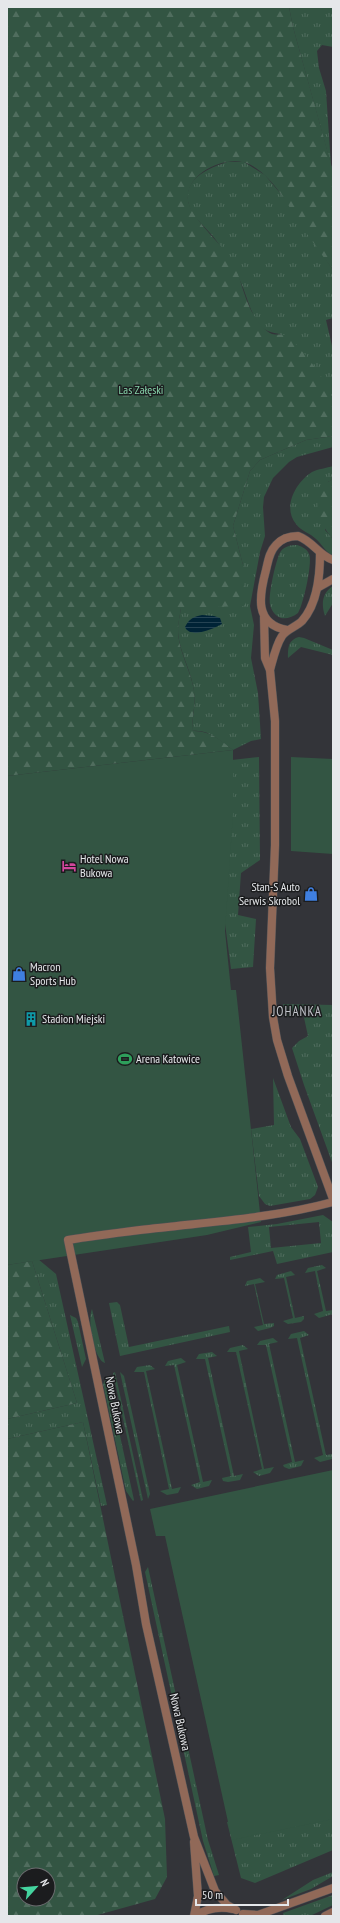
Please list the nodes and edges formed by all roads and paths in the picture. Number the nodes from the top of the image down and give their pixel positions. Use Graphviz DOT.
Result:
graph roads {
  1 [pos="320,553"];
  2 [pos="333,560"];
  3 [pos="333,579"];
  4 [pos="317,588"];
  5 [pos="264,617"];
  6 [pos="287,630"];
  7 [pos="270,670"];
  8 [pos="333,1199"];
  9 [pos="333,1202"];
  10 [pos="194,1837"];
  11 [pos="333,1888"];
  12 [pos="333,1912"];
  13 [pos="242,1914"];
  14 [pos="195,1916"];
  15 [pos="325,1916"];
  1 -- 2 [label="street"];
  1 -- 4 [label="street"];
  1 -- 5 [label="street"];
  3 -- 4 [label="street"];
  4 -- 6 [label="street"];
  5 -- 6 [label="street"];
  5 -- 7 [label="street"];
  6 -- 7 [label="street"];
  7 -- 8 [label="street"];
  9 -- 10 [label="street, Nowa Bukowa"];
  10 -- 13 [label="street, Nowa Bukowa"];
  10 -- 14 [label="street, Nowa Bukowa"];
  11 -- 13 [label="street"];
  12 -- 15 [label="street"];
  13 -- 14 [label="street"];
}
